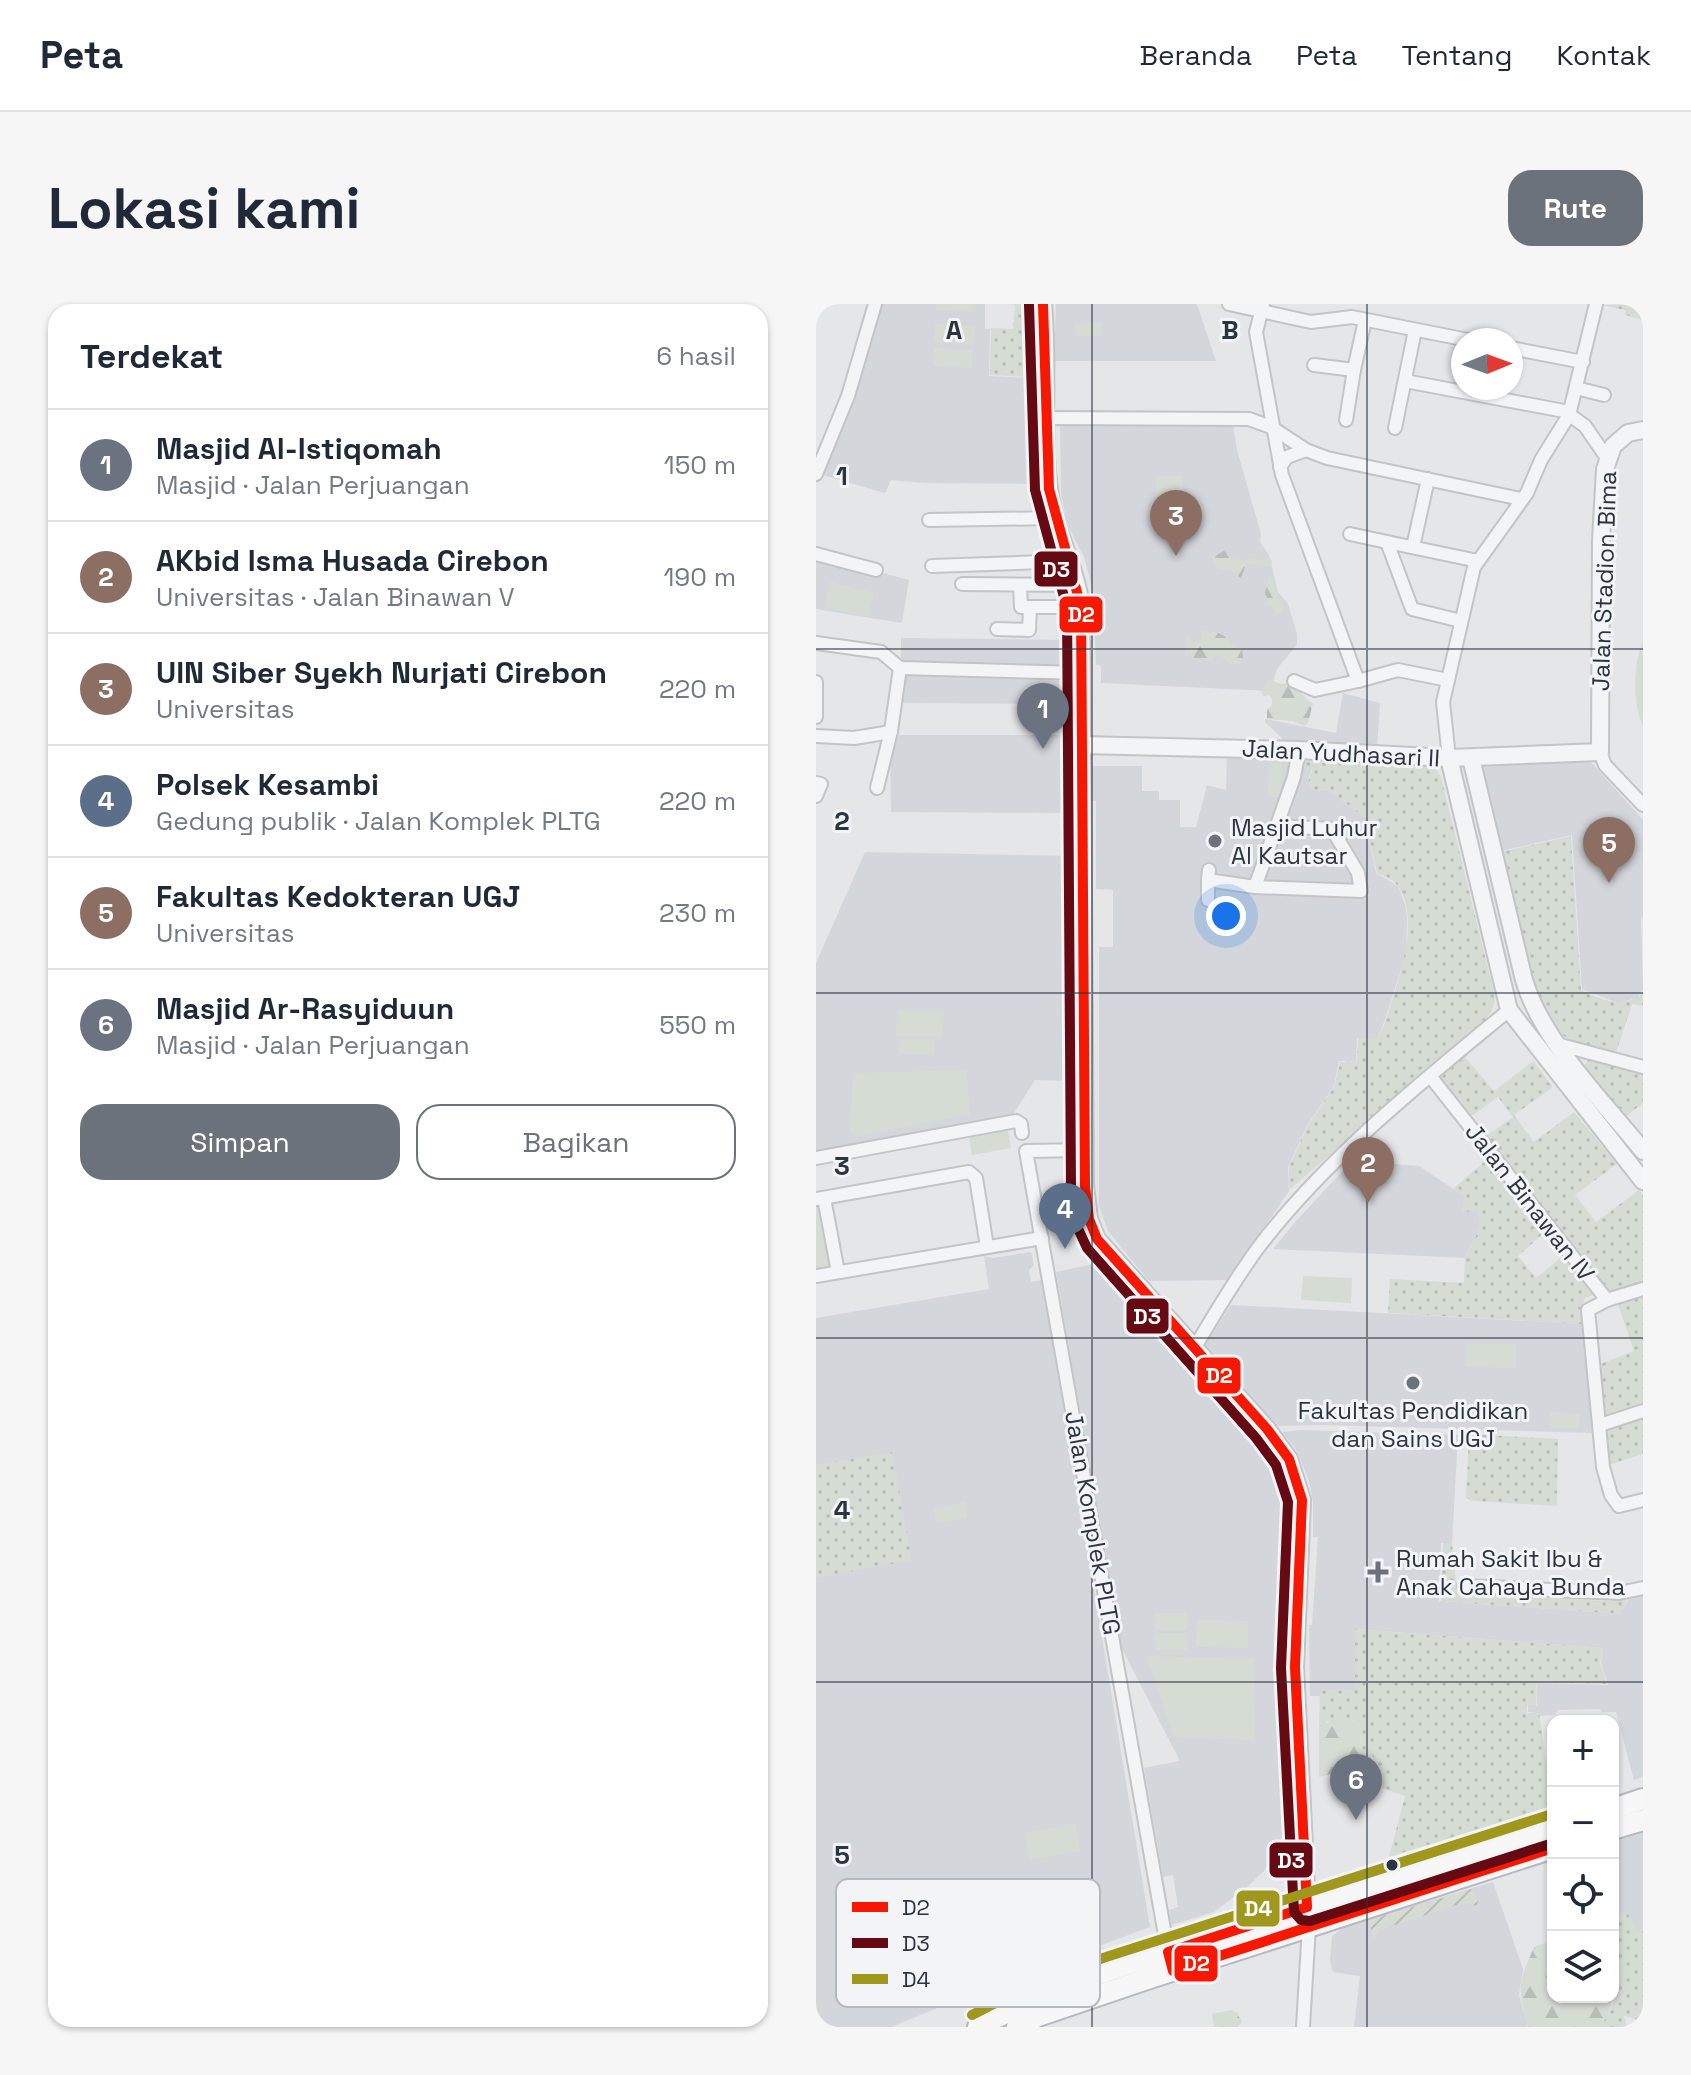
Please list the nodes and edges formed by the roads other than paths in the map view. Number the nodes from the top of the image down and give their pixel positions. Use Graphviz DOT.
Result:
graph roads {
  1 [pos="875,304"];
  2 [pos="1043,304"];
  3 [pos="1229,304"];
  4 [pos="1595,304"];
  5 [pos="1262,307"];
  6 [pos="1365,320"];
  7 [pos="1415,330"];
  8 [pos="1451,337"];
  9 [pos="1523,350"];
  10 [pos="1583,362"];
  11 [pos="1314,365"];
  12 [pos="1354,370"];
  13 [pos="1405,381"];
  14 [pos="1576,388"];
  15 [pos="1604,395"];
  16 [pos="1569,415"];
  17 [pos="1045,418"];
  18 [pos="1346,420"];
  19 [pos="1271,427"];
  20 [pos="1395,428"];
  21 [pos="1643,430"];
  22 [pos="1311,451"];
  23 [pos="1607,458"];
  24 [pos="1280,467"];
  25 [pos="816,474"];
  26 [pos="1428,479"];
  27 [pos="1521,499"];
  28 [pos="1056,518"];
  29 [pos="929,520"];
  30 [pos="1350,534"];
  31 [pos="1387,542"];
  32 [pos="1413,547"];
  33 [pos="816,554"];
  34 [pos="1070,561"];
  35 [pos="1478,561"];
  36 [pos="932,566"];
  37 [pos="876,570"];
  38 [pos="962,584"];
  39 [pos="1020,585"];
  40 [pos="1078,585"];
  41 [pos="1081,607"];
  42 [pos="1030,608"];
  43 [pos="1461,621"];
  44 [pos="997,629"];
  45 [pos="816,643"];
  46 [pos="900,668"];
  47 [pos="1081,673"];
  48 [pos="1448,680"];
  49 [pos="1294,681"];
  50 [pos="1358,681"];
  51 [pos="816,682"];
  52 [pos="816,717"];
  53 [pos="891,732"];
  54 [pos="816,736"];
  55 [pos="1082,745"];
  56 [pos="1299,750"];
  57 [pos="1600,752"];
  58 [pos="1449,758"];
  59 [pos="1471,758"];
  60 [pos="877,788"];
  61 [pos="1643,805"];
  62 [pos="1276,826"];
  63 [pos="1255,887"];
  64 [pos="1208,900"];
  65 [pos="1509,1010"];
  66 [pos="1557,1044"];
  67 [pos="1643,1067"];
  68 [pos="1430,1076"];
  69 [pos="1022,1133"];
  70 [pos="1084,1150"];
  71 [pos="1643,1151"];
  72 [pos="816,1158"];
  73 [pos="1643,1181"];
  74 [pos="820,1199"];
  75 [pos="1042,1238"];
  76 [pos="987,1247"];
  77 [pos="838,1272"];
  78 [pos="816,1276"];
  79 [pos="1643,1289"];
  80 [pos="1607,1300"];
  81 [pos="1195,1347"];
  82 [pos="1643,1411"];
  83 [pos="1600,1425"];
  84 [pos="1643,1500"];
  85 [pos="1464,1586"];
  86 [pos="1643,1588"];
  87 [pos="1643,1799"];
  88 [pos="1619,1807"];
  89 [pos="1643,1820"];
  90 [pos="1619,1827"];
  91 [pos="1547,1830"];
  92 [pos="1547,1850"];
  93 [pos="1308,1917"];
  94 [pos="1171,1961"];
  95 [pos="1100,1980"];
  96 [pos="1100,1990"];
  97 [pos="1017,2007"];
  98 [pos="1060,2007"];
  99 [pos="978,2027"];
  100 [pos="1017,2027"];
  101 [pos="1303,2027"];
  1 -- 25 [label="street"];
  2 -- 17 [label="street"];
  3 -- 5 [label="street"];
  4 -- 10 [label="street"];
  5 -- 6 [label="street"];
  5 -- 19 [label="street"];
  6 -- 7 [label="street"];
  6 -- 12 [label="street"];
  7 -- 8 [label="street"];
  7 -- 13 [label="street"];
  9 -- 10 [label="street"];
  10 -- 14 [label="street"];
  11 -- 12 [label="street"];
  12 -- 18 [label="street"];
  13 -- 16 [label="street"];
  13 -- 20 [label="street"];
  14 -- 15 [label="street"];
  14 -- 16 [label="street"];
  16 -- 23 [label="street"];
  16 -- 27 [label="street"];
  17 -- 19 [label="street"];
  17 -- 28 [label="street"];
  19 -- 22 [label="street"];
  19 -- 24 [label="street"];
  21 -- 23 [label="street, Jalan Stadion Bima"];
  22 -- 24 [label="street"];
  22 -- 26 [label="street"];
  23 -- 57 [label="street, Jalan Stadion Bima"];
  24 -- 50 [label="street"];
  26 -- 27 [label="street"];
  26 -- 32 [label="street"];
  27 -- 35 [label="street"];
  28 -- 29 [label="street"];
  28 -- 34 [label="street"];
  30 -- 31 [label="street"];
  31 -- 32 [label="street"];
  31 -- 43 [label="street"];
  32 -- 35 [label="street"];
  33 -- 37 [label="street"];
  34 -- 36 [label="street"];
  34 -- 40 [label="street"];
  35 -- 43 [label="street"];
  38 -- 39 [label="street"];
  39 -- 40 [label="street"];
  39 -- 42 [label="street"];
  40 -- 41 [label="street"];
  41 -- 42 [label="street"];
  41 -- 47 [label="street"];
  42 -- 44 [label="street"];
  43 -- 48 [label="street"];
  45 -- 46 [label="street"];
  46 -- 47 [label="street"];
  46 -- 53 [label="street"];
  47 -- 55 [label="street"];
  48 -- 50 [label="street"];
  48 -- 58 [label="street"];
  49 -- 50 [label="street"];
  51 -- 52 [label="street"];
  53 -- 54 [label="street"];
  53 -- 60 [label="street"];
  55 -- 56 [label="street, Jalan Yudhasari II"];
  55 -- 70 [label="street"];
  56 -- 58 [label="street, Jalan Yudhasari II"];
  56 -- 62 [label="street"];
  57 -- 59 [label="street, Jalan Yudhasari II"];
  57 -- 61 [label="street"];
  58 -- 59 [label="street, Jalan Yudhasari II"];
  58 -- 65 [label="street"];
  59 -- 66 [label="street"];
  62 -- 63 [label="street"];
  62 -- 63 [label="street"];
  63 -- 64 [label="street"];
  65 -- 68 [label="street"];
  65 -- 73 [label="street"];
  66 -- 67 [label="street"];
  66 -- 71 [label="street"];
  68 -- 80 [label="street, Jalan Binawan IV"];
  68 -- 81 [label="street"];
  69 -- 72 [label="street"];
  70 -- 75 [label="street, Jalan Komplek PLTG"];
  70 -- 81 [label="street"];
  74 -- 76 [label="street"];
  74 -- 77 [label="street"];
  75 -- 76 [label="street"];
  75 -- 94 [label="street, Jalan Komplek PLTG"];
  76 -- 77 [label="street"];
  77 -- 78 [label="street"];
  79 -- 80 [label="street, Jalan Binawan IV"];
  80 -- 83 [label="street"];
  81 -- 93 [label="street"];
  82 -- 83 [label="street"];
  83 -- 84 [label="street"];
  85 -- 86 [label="street"];
  87 -- 88 [label="highway"];
  89 -- 90 [label="highway"];
  91 -- 93 [label="highway"];
  92 -- 93 [label="highway"];
  93 -- 94 [label="highway"];
  93 -- 101 [label="street"];
  94 -- 95 [label="highway"];
  94 -- 96 [label="highway"];
  97 -- 99 [label="highway"];
  98 -- 100 [label="highway"];
}
